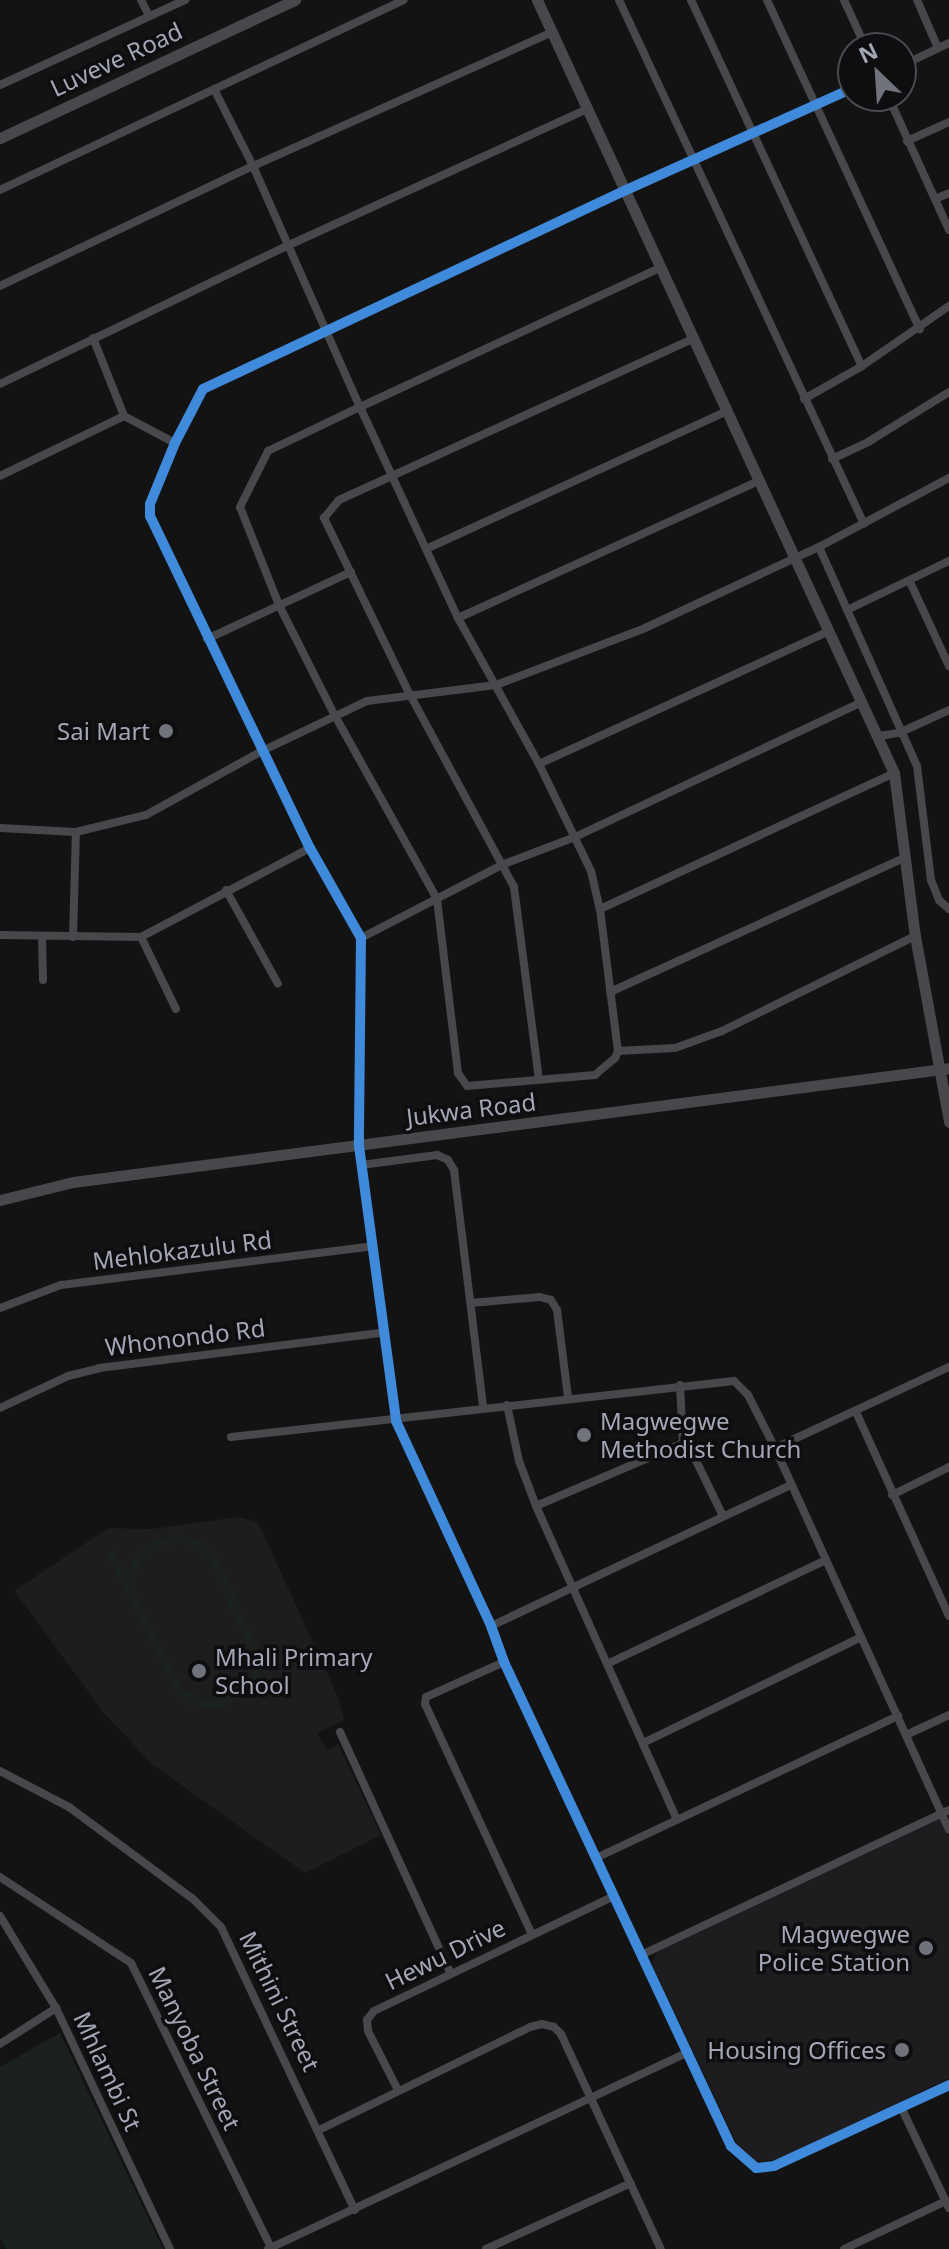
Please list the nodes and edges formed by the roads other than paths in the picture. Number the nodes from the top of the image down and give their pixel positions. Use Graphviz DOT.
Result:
graph roads {
  1 [pos="141,0"];
  2 [pos="185,0"];
  3 [pos="295,0"];
  4 [pos="403,0"];
  5 [pos="537,0"];
  6 [pos="619,0"];
  7 [pos="691,0"];
  8 [pos="767,0"];
  9 [pos="844,0"];
  10 [pos="917,0"];
  11 [pos="149,16"];
  12 [pos="552,32"];
  13 [pos="859,32"];
  14 [pos="949,43"];
  15 [pos="938,48"];
  16 [pos="917,58"];
  17 [pos="0,85"];
  18 [pos="214,89"];
  19 [pos="837,96"];
  20 [pos="816,106"];
  21 [pos="588,109"];
  22 [pos="895,112"];
  23 [pos="949,122"];
  24 [pos="752,135"];
  25 [pos="0,138"];
  26 [pos="907,141"];
  27 [pos="693,160"];
  28 [pos="253,166"];
  29 [pos="0,190"];
  30 [pos="626,190"];
  31 [pos="949,193"];
  32 [pos="935,199"];
  33 [pos="949,230"];
  34 [pos="289,245"];
  35 [pos="662,267"];
  36 [pos="0,286"];
  37 [pos="949,306"];
  38 [pos="327,329"];
  39 [pos="920,329"];
  40 [pos="93,338"];
  41 [pos="694,338"];
  42 [pos="862,366"];
  43 [pos="0,384"];
  44 [pos="949,392"];
  45 [pos="804,399"];
  46 [pos="360,407"];
  47 [pos="727,411"];
  48 [pos="124,416"];
  49 [pos="175,443"];
  50 [pos="832,459"];
  51 [pos="0,476"];
  52 [pos="394,476"];
  53 [pos="949,478"];
  54 [pos="758,481"];
  55 [pos="864,524"];
  56 [pos="819,547"];
  57 [pos="426,549"];
  58 [pos="794,558"];
  59 [pos="949,561"];
  60 [pos="351,572"];
  61 [pos="910,582"];
  62 [pos="279,605"];
  63 [pos="847,610"];
  64 [pos="458,618"];
  65 [pos="829,631"];
  66 [pos="207,639"];
  67 [pos="949,666"];
  68 [pos="496,685"];
  69 [pos="409,693"];
  70 [pos="862,702"];
  71 [pos="949,710"];
  72 [pos="334,714"];
  73 [pos="899,733"];
  74 [pos="879,736"];
  75 [pos="262,751"];
  76 [pos="539,764"];
  77 [pos="894,773"];
  78 [pos="0,828"];
  79 [pos="76,832"];
  80 [pos="575,837"];
  81 [pos="310,848"];
  82 [pos="906,857"];
  83 [pos="504,864"];
  84 [pos="226,890"];
  85 [pos="437,899"];
  86 [pos="600,909"];
  87 [pos="949,909"];
  88 [pos="0,935"];
  89 [pos="42,936"];
  90 [pos="915,936"];
  91 [pos="73,937"];
  92 [pos="141,937"];
  93 [pos="361,938"];
  94 [pos="43,980"];
  95 [pos="278,984"];
  96 [pos="610,992"];
  97 [pos="176,1009"];
  98 [pos="618,1051"];
  99 [pos="944,1069"];
  100 [pos="539,1080"];
  101 [pos="949,1122"];
  102 [pos="359,1146"];
  103 [pos="361,1165"];
  104 [pos="0,1200"];
  105 [pos="373,1246"];
  106 [pos="471,1303"];
  107 [pos="0,1308"];
  108 [pos="382,1333"];
  109 [pos="949,1367"];
  110 [pos="680,1385"];
  111 [pos="568,1397"];
  112 [pos="507,1405"];
  113 [pos="483,1407"];
  114 [pos="0,1408"];
  115 [pos="856,1412"];
  116 [pos="396,1421"];
  117 [pos="231,1437"];
  118 [pos="683,1443"];
  119 [pos="775,1448"];
  120 [pos="949,1467"];
  121 [pos="790,1485"];
  122 [pos="892,1495"];
  123 [pos="536,1506"];
  124 [pos="722,1514"];
  125 [pos="826,1560"];
  126 [pos="571,1589"];
  127 [pos="949,1616"];
  128 [pos="491,1626"];
  129 [pos="861,1637"];
  130 [pos="504,1662"];
  131 [pos="607,1664"];
  132 [pos="949,1715"];
  133 [pos="898,1716"];
  134 [pos="340,1732"];
  135 [pos="906,1735"];
  136 [pos="643,1743"];
  137 [pos="0,1771"];
  138 [pos="945,1812"];
  139 [pos="677,1820"];
  140 [pos="949,1829"];
  141 [pos="596,1858"];
  142 [pos="0,1877"];
  143 [pos="614,1896"];
  144 [pos="0,1916"];
  145 [pos="532,1934"];
  146 [pos="641,1955"];
  147 [pos="450,1972"];
  148 [pos="56,2008"];
  149 [pos="0,2044"];
  150 [pos="688,2052"];
  151 [pos="949,2085"];
  152 [pos="398,2090"];
  153 [pos="591,2098"];
  154 [pos="901,2107"];
  155 [pos="319,2130"];
  156 [pos="631,2183"];
  157 [pos="947,2205"];
  158 [pos="355,2210"];
  159 [pos="866,2239"];
  160 [pos="269,2248"];
  161 [pos="170,2249"];
  162 [pos="486,2249"];
  163 [pos="661,2249"];
  164 [pos="844,2249"];
  165 [pos="871,2249"];
  1 -- 11 [label="street"];
  2 -- 11 [label="street"];
  3 -- 25 [label="street, Luveve Road"];
  4 -- 18 [label="street"];
  5 -- 12 [label="street"];
  6 -- 27 [label="street"];
  7 -- 24 [label="street"];
  8 -- 20 [label="street"];
  9 -- 13 [label="street"];
  10 -- 15 [label="street"];
  11 -- 17 [label="street"];
  12 -- 21 [label="street"];
  12 -- 28 [label="street"];
  14 -- 15 [label="street"];
  15 -- 16 [label="street"];
  18 -- 28 [label="street"];
  18 -- 29 [label="street"];
  19 -- 20 [label="street"];
  20 -- 24 [label="street"];
  20 -- 39 [label="street"];
  21 -- 30 [label="street"];
  21 -- 34 [label="street"];
  22 -- 26 [label="street"];
  23 -- 26 [label="street"];
  24 -- 27 [label="street"];
  24 -- 42 [label="street"];
  26 -- 32 [label="street"];
  27 -- 30 [label="street"];
  27 -- 45 [label="street"];
  28 -- 34 [label="street"];
  28 -- 36 [label="street"];
  30 -- 35 [label="street"];
  30 -- 38 [label="street"];
  31 -- 32 [label="street"];
  32 -- 33 [label="street"];
  34 -- 38 [label="street"];
  34 -- 40 [label="street"];
  35 -- 41 [label="street"];
  35 -- 46 [label="street"];
  37 -- 39 [label="street"];
  38 -- 46 [label="street"];
  38 -- 49 [label="street"];
  39 -- 42 [label="street"];
  40 -- 43 [label="street"];
  40 -- 48 [label="street"];
  41 -- 47 [label="street"];
  41 -- 52 [label="street"];
  42 -- 45 [label="street"];
  44 -- 50 [label="street"];
  45 -- 50 [label="street"];
  46 -- 52 [label="street"];
  46 -- 62 [label="street"];
  47 -- 54 [label="street"];
  47 -- 57 [label="street"];
  48 -- 49 [label="street"];
  48 -- 51 [label="street"];
  49 -- 66 [label="street"];
  50 -- 55 [label="street"];
  52 -- 57 [label="street"];
  52 -- 60 [label="street"];
  53 -- 55 [label="street"];
  54 -- 58 [label="street"];
  54 -- 64 [label="street"];
  55 -- 56 [label="street"];
  56 -- 58 [label="street"];
  56 -- 63 [label="street"];
  57 -- 64 [label="street"];
  58 -- 65 [label="street"];
  58 -- 68 [label="street"];
  59 -- 61 [label="street"];
  60 -- 62 [label="street"];
  60 -- 69 [label="street"];
  61 -- 63 [label="street"];
  61 -- 67 [label="street"];
  62 -- 66 [label="street"];
  62 -- 72 [label="street"];
  63 -- 73 [label="street"];
  64 -- 68 [label="street"];
  65 -- 70 [label="street"];
  65 -- 76 [label="street"];
  66 -- 75 [label="street"];
  68 -- 69 [label="street"];
  68 -- 76 [label="street"];
  69 -- 72 [label="street"];
  69 -- 83 [label="street"];
  70 -- 74 [label="street"];
  70 -- 80 [label="street"];
  71 -- 73 [label="street"];
  72 -- 75 [label="street"];
  72 -- 85 [label="street"];
  73 -- 74 [label="street"];
  73 -- 87 [label="street"];
  74 -- 77 [label="street"];
  75 -- 79 [label="street"];
  75 -- 81 [label="street"];
  76 -- 80 [label="street"];
  77 -- 82 [label="street"];
  77 -- 86 [label="street"];
  78 -- 79 [label="street"];
  79 -- 91 [label="street"];
  80 -- 83 [label="street"];
  80 -- 86 [label="street"];
  81 -- 84 [label="street"];
  81 -- 93 [label="street"];
  82 -- 90 [label="street"];
  82 -- 96 [label="street"];
  83 -- 85 [label="street"];
  83 -- 100 [label="street"];
  84 -- 92 [label="street"];
  84 -- 95 [label="street"];
  85 -- 93 [label="street"];
  85 -- 100 [label="street"];
  86 -- 96 [label="street"];
  88 -- 89 [label="street"];
  89 -- 91 [label="street"];
  89 -- 94 [label="street"];
  90 -- 98 [label="street"];
  90 -- 99 [label="street"];
  91 -- 92 [label="street"];
  92 -- 97 [label="street"];
  93 -- 102 [label="street"];
  96 -- 98 [label="street"];
  98 -- 100 [label="street"];
  99 -- 101 [label="street"];
  99 -- 102 [label="street, Jukwa Road"];
  102 -- 103 [label="street"];
  102 -- 104 [label="street, Jukwa Road"];
  103 -- 105 [label="street"];
  103 -- 106 [label="street"];
  105 -- 107 [label="street, Mehlokazulu Rd"];
  105 -- 108 [label="street"];
  106 -- 111 [label="street"];
  106 -- 113 [label="street"];
  108 -- 114 [label="street, Whonondo Rd"];
  108 -- 116 [label="street"];
  109 -- 115 [label="street"];
  110 -- 111 [label="street"];
  110 -- 118 [label="street"];
  110 -- 119 [label="street"];
  111 -- 112 [label="street"];
  112 -- 113 [label="street"];
  112 -- 123 [label="street"];
  113 -- 116 [label="street"];
  115 -- 119 [label="street"];
  115 -- 122 [label="street"];
  116 -- 117 [label="street"];
  116 -- 128 [label="street"];
  118 -- 123 [label="street"];
  118 -- 124 [label="street"];
  119 -- 121 [label="street"];
  120 -- 122 [label="street"];
  121 -- 124 [label="street"];
  121 -- 125 [label="street"];
  122 -- 127 [label="street"];
  123 -- 126 [label="street"];
  124 -- 126 [label="street"];
  125 -- 129 [label="street"];
  125 -- 131 [label="street"];
  126 -- 128 [label="street"];
  126 -- 131 [label="street"];
  128 -- 130 [label="street"];
  129 -- 133 [label="street"];
  129 -- 136 [label="street"];
  130 -- 141 [label="street"];
  130 -- 145 [label="street"];
  131 -- 136 [label="street"];
  132 -- 135 [label="street"];
  133 -- 135 [label="street"];
  133 -- 139 [label="street"];
  134 -- 147 [label="street"];
  135 -- 138 [label="street"];
  136 -- 139 [label="street"];
  137 -- 155 [label="street, Mithini Street"];
  138 -- 140 [label="street"];
  138 -- 146 [label="street"];
  139 -- 141 [label="street"];
  141 -- 143 [label="street"];
  142 -- 160 [label="street, Manyoba Street"];
  143 -- 145 [label="street, Hewu Drive"];
  143 -- 146 [label="street"];
  144 -- 148 [label="street, Mhlambi St"];
  145 -- 147 [label="street, Hewu Drive"];
  146 -- 150 [label="street"];
  147 -- 152 [label="street, Hewu Drive"];
  148 -- 149 [label="street"];
  148 -- 161 [label="street, Mhlambi St"];
  150 -- 153 [label="street"];
  150 -- 154 [label="street"];
  151 -- 154 [label="street"];
  152 -- 153 [label="street"];
  152 -- 155 [label="street"];
  153 -- 156 [label="street"];
  153 -- 158 [label="street"];
  154 -- 157 [label="street"];
  155 -- 158 [label="street, Mithini Street"];
  156 -- 162 [label="street"];
  156 -- 163 [label="street"];
  157 -- 159 [label="street"];
  158 -- 160 [label="street"];
  159 -- 164 [label="street"];
  159 -- 165 [label="street"];
}
